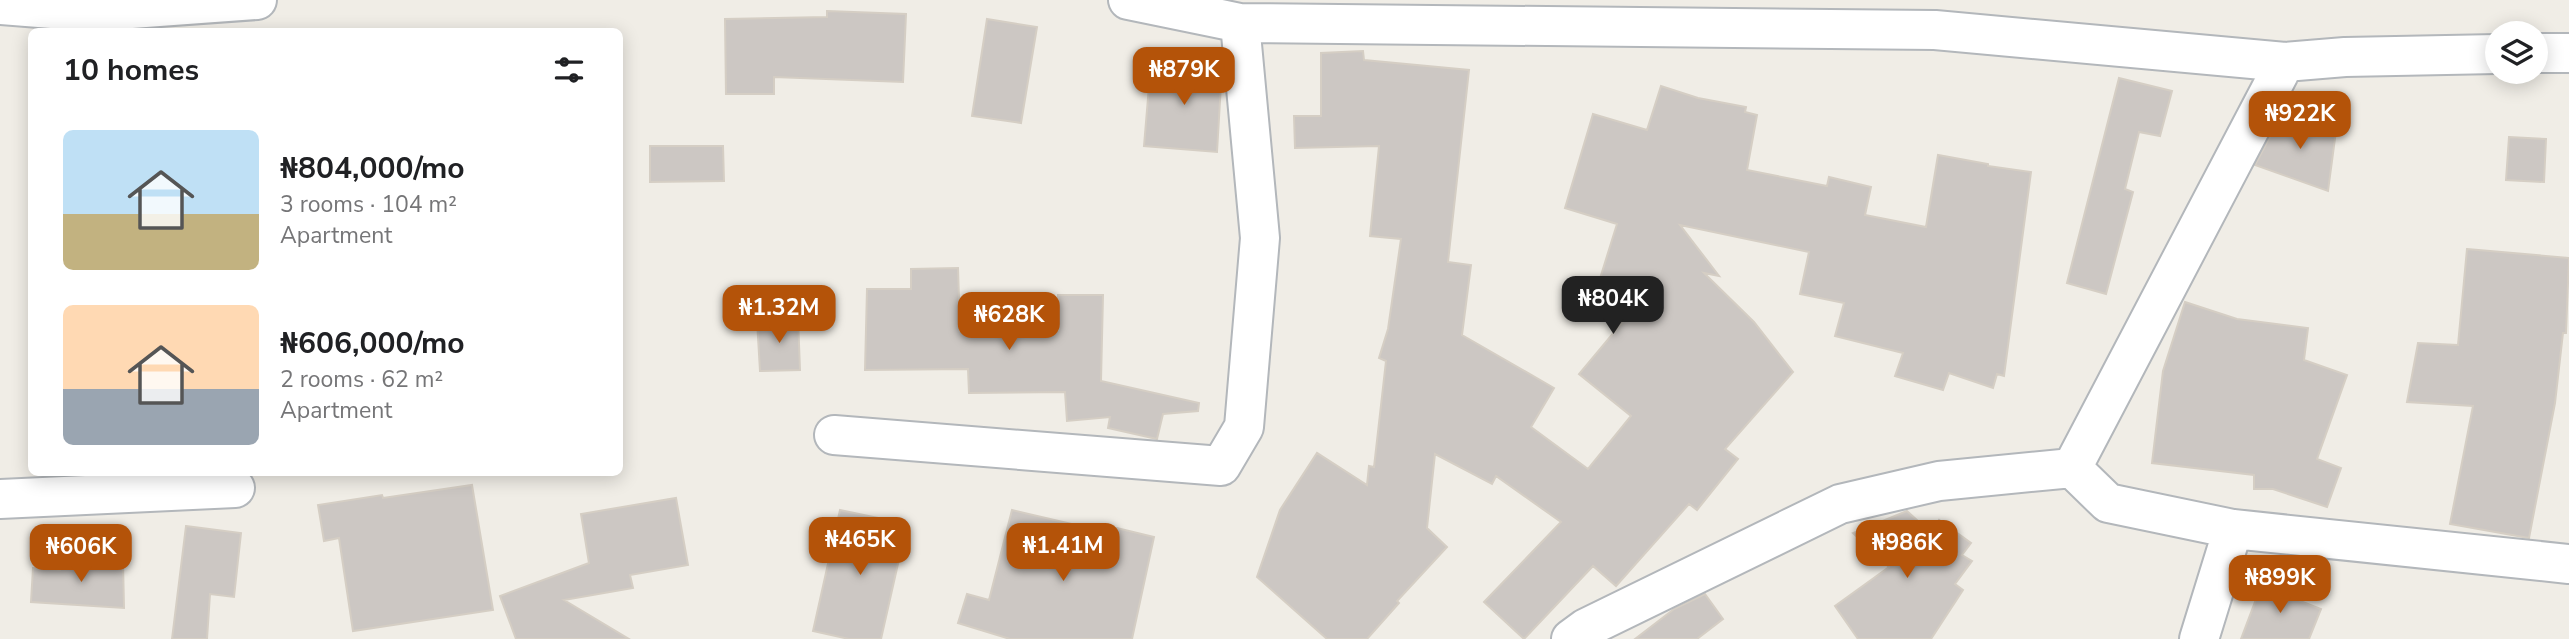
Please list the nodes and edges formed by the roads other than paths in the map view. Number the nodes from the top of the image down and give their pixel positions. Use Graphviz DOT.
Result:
graph roads {
  1 [pos="257,0"];
  2 [pos="1128,0"];
  3 [pos="0,5"];
  4 [pos="1240,23"];
  5 [pos="2548,53"];
  6 [pos="2569,53"];
  7 [pos="2485,54"];
  8 [pos="2285,62"];
  9 [pos="834,435"];
  10 [pos="2072,468"];
  11 [pos="235,488"];
  12 [pos="0,499"];
  13 [pos="2233,529"];
  14 [pos="2569,564"];
  15 [pos="1571,639"];
  16 [pos="2199,639"];
  1 -- 3 [label="street"];
  2 -- 4 [label="street"];
  4 -- 8 [label="street"];
  4 -- 9 [label="street"];
  5 -- 6 [label="street"];
  7 -- 8 [label="street"];
  8 -- 10 [label="street"];
  10 -- 13 [label="street"];
  10 -- 15 [label="street"];
  11 -- 12 [label="street"];
  13 -- 14 [label="street"];
  13 -- 16 [label="street"];
}
